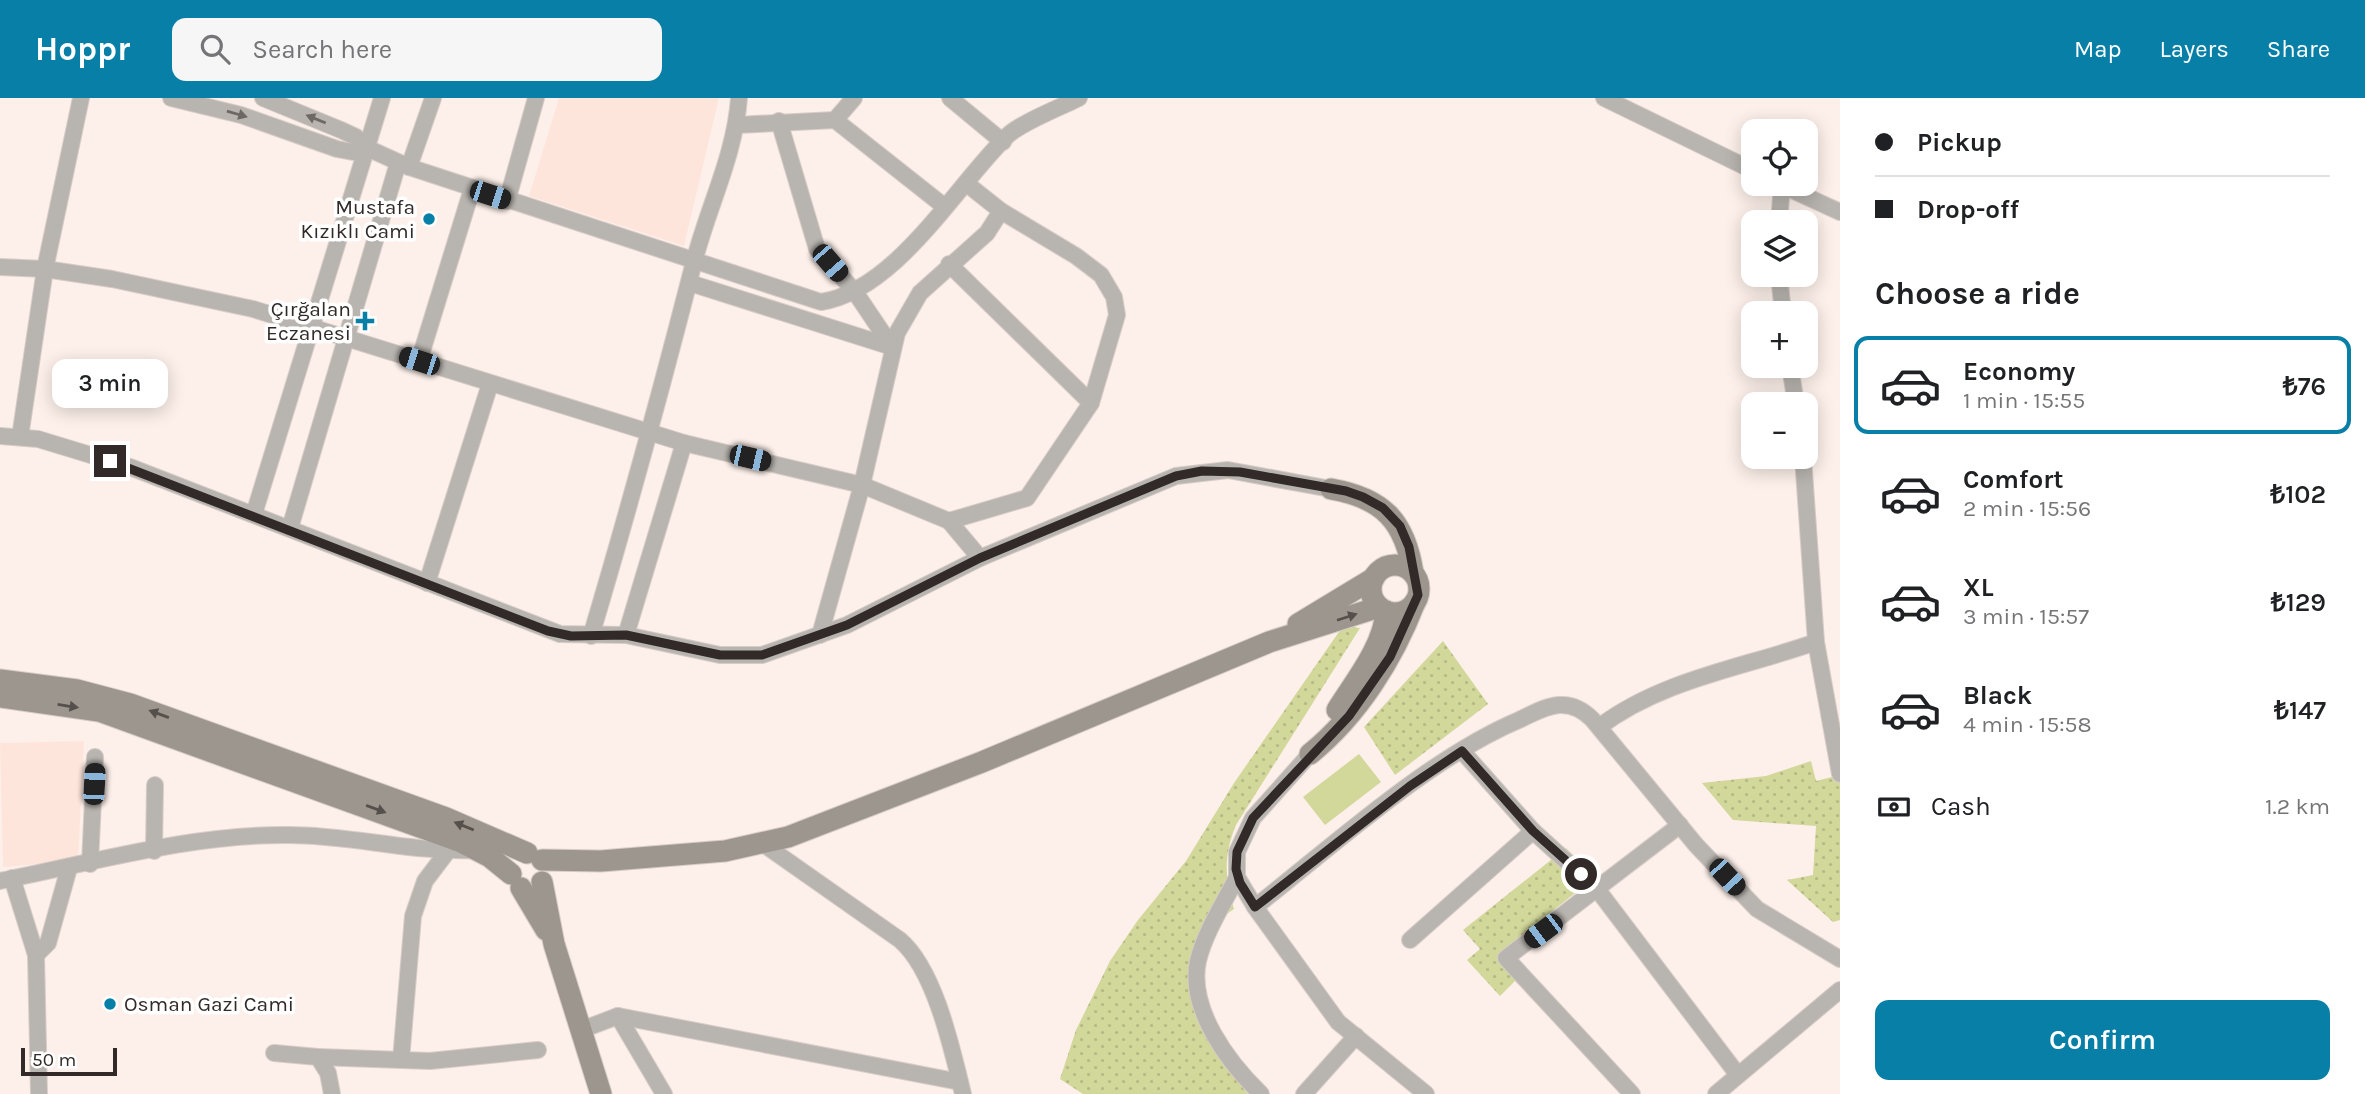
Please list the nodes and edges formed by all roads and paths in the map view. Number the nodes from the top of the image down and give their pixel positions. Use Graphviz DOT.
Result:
graph roads {
  1 [pos="81,98"];
  2 [pos="171,98"];
  3 [pos="263,98"];
  4 [pos="382,98"];
  5 [pos="433,98"];
  6 [pos="536,98"];
  7 [pos="739,98"];
  8 [pos="854,98"];
  9 [pos="950,98"];
  10 [pos="1079,98"];
  11 [pos="1604,98"];
  12 [pos="835,120"];
  13 [pos="779,121"];
  14 [pos="737,125"];
  15 [pos="1003,142"];
  16 [pos="365,147"];
  17 [pos="403,165"];
  18 [pos="1741,165"];
  19 [pos="967,184"];
  20 [pos="472,189"];
  21 [pos="1804,196"];
  22 [pos="508,201"];
  23 [pos="945,207"];
  24 [pos="1001,212"];
  25 [pos="1840,212"];
  26 [pos="694,262"];
  27 [pos="949,264"];
  28 [pos="45,269"];
  29 [pos="0,270"];
  30 [pos="690,283"];
  31 [pos="855,292"];
  32 [pos="312,326"];
  33 [pos="346,338"];
  34 [pos="892,347"];
  35 [pos="419,361"];
  36 [pos="490,384"];
  37 [pos="1091,403"];
  38 [pos="652,432"];
  39 [pos="0,436"];
  40 [pos="20,436"];
  41 [pos="684,443"];
  42 [pos="1804,469"];
  43 [pos="862,485"];
  44 [pos="1331,489"];
  45 [pos="254,514"];
  46 [pos="949,521"];
  47 [pos="290,528"];
  48 [pos="980,558"];
  49 [pos="1392,565"];
  50 [pos="1413,573"];
  51 [pos="1374,578"];
  52 [pos="427,583"];
  53 [pos="1415,602"];
  54 [pos="1383,609"];
  55 [pos="626,635"];
  56 [pos="820,635"];
  57 [pos="591,636"];
  58 [pos="1269,642"];
  59 [pos="1816,642"];
  60 [pos="0,680"];
  61 [pos="0,697"];
  62 [pos="1599,727"];
  63 [pos="1462,751"];
  64 [pos="1310,754"];
  65 [pos="95,757"];
  66 [pos="1840,774"];
  67 [pos="155,785"];
  68 [pos="1680,825"];
  69 [pos="1533,831"];
  70 [pos="762,843"];
  71 [pos="477,850"];
  72 [pos="154,851"];
  73 [pos="447,852"];
  74 [pos="535,857"];
  75 [pos="90,864"];
  76 [pos="69,868"];
  77 [pos="1237,877"];
  78 [pos="6,880"];
  79 [pos="516,881"];
  80 [pos="542,882"];
  81 [pos="1597,889"];
  82 [pos="1255,907"];
  83 [pos="1410,940"];
  84 [pos="554,944"];
  85 [pos="36,955"];
  86 [pos="1840,959"];
  87 [pos="1840,990"];
  88 [pos="618,1016"];
  89 [pos="581,1030"];
  90 [pos="1356,1037"];
  91 [pos="538,1050"];
  92 [pos="274,1053"];
  93 [pos="318,1056"];
  94 [pos="401,1060"];
  95 [pos="1738,1075"];
  96 [pos="962,1088"];
  97 [pos="39,1094"];
  98 [pos="332,1094"];
  99 [pos="601,1094"];
  100 [pos="664,1094"];
  101 [pos="1261,1094"];
  102 [pos="1304,1094"];
  103 [pos="1426,1094"];
  104 [pos="1632,1094"];
  105 [pos="1716,1094"];
  1 -- 28 [label="street"];
  2 -- 16 [label="street, one-way"];
  16 -- 3 [label="street, one-way"];
  4 -- 16 [label="street"];
  5 -- 17 [label="street"];
  6 -- 22 [label="street"];
  7 -- 14 [label="street"];
  8 -- 12 [label="street"];
  9 -- 15 [label="street"];
  10 -- 15 [label="street"];
  11 -- 18 [label="street"];
  12 -- 13 [label="street"];
  12 -- 23 [label="street"];
  13 -- 14 [label="street"];
  13 -- 31 [label="street"];
  14 -- 26 [label="street"];
  15 -- 19 [label="street"];
  16 -- 17 [label="street"];
  16 -- 32 [label="street"];
  17 -- 20 [label="street"];
  17 -- 33 [label="street"];
  19 -- 23 [label="street"];
  19 -- 24 [label="street"];
  20 -- 22 [label="street"];
  20 -- 35 [label="street"];
  21 -- 25 [label="street"];
  22 -- 26 [label="street"];
  23 -- 31 [label="street"];
  24 -- 27 [label="street"];
  24 -- 37 [label="street"];
  26 -- 30 [label="street"];
  26 -- 31 [label="street"];
  27 -- 34 [label="street"];
  27 -- 37 [label="street"];
  28 -- 29 [label="street"];
  28 -- 32 [label="street"];
  28 -- 40 [label="street"];
  30 -- 34 [label="street"];
  30 -- 38 [label="street"];
  31 -- 34 [label="street"];
  32 -- 33 [label="street"];
  32 -- 45 [label="street"];
  33 -- 35 [label="street"];
  33 -- 47 [label="street"];
  34 -- 43 [label="street"];
  35 -- 36 [label="street"];
  36 -- 38 [label="street"];
  36 -- 52 [label="street"];
  37 -- 46 [label="street"];
  38 -- 41 [label="street"];
  38 -- 57 [label="street"];
  39 -- 40 [label="street"];
  40 -- 45 [label="street"];
  41 -- 43 [label="street"];
  41 -- 55 [label="street"];
  42 -- 59 [label="street"];
  43 -- 46 [label="street"];
  43 -- 56 [label="street"];
  44 -- 48 [label="street"];
  44 -- 49 [label="street"];
  44 -- 50 [label="street"];
  45 -- 47 [label="street"];
  46 -- 48 [label="street"];
  47 -- 52 [label="street"];
  48 -- 56 [label="street"];
  49 -- 50 [label="street"];
  49 -- 51 [label="street"];
  50 -- 53 [label="street"];
  51 -- 54 [label="street"];
  51 -- 58 [label="street"];
  52 -- 57 [label="street"];
  53 -- 54 [label="street"];
  53 -- 64 [label="street"];
  58 -- 54 [label="street, one-way"];
  54 -- 64 [label="street"];
  55 -- 56 [label="street"];
  55 -- 57 [label="street"];
  58 -- 70 [label="street"];
  59 -- 62 [label="street"];
  59 -- 66 [label="street"];
  74 -- 60 [label="street, one-way"];
  61 -- 71 [label="street, one-way"];
  62 -- 63 [label="street"];
  62 -- 68 [label="street"];
  63 -- 69 [label="street"];
  63 -- 82 [label="street"];
  64 -- 77 [label="street"];
  65 -- 75 [label="street"];
  67 -- 72 [label="street"];
  68 -- 81 [label="street"];
  68 -- 86 [label="street"];
  69 -- 81 [label="street"];
  69 -- 83 [label="street"];
  70 -- 74 [label="street"];
  70 -- 96 [label="street"];
  71 -- 73 [label="street"];
  71 -- 79 [label="street"];
  72 -- 73 [label="street"];
  72 -- 75 [label="street"];
  73 -- 94 [label="street"];
  74 -- 79 [label="street"];
  74 -- 80 [label="street"];
  75 -- 76 [label="street"];
  76 -- 78 [label="street"];
  76 -- 85 [label="street"];
  77 -- 82 [label="street"];
  77 -- 101 [label="street"];
  78 -- 85 [label="street"];
  79 -- 80 [label="street"];
  79 -- 84 [label="street"];
  80 -- 84 [label="street"];
  81 -- 95 [label="street"];
  81 -- 104 [label="street"];
  82 -- 90 [label="street"];
  84 -- 89 [label="street"];
  85 -- 97 [label="street"];
  87 -- 95 [label="street"];
  88 -- 89 [label="street"];
  88 -- 96 [label="street"];
  88 -- 100 [label="street"];
  89 -- 99 [label="street"];
  90 -- 102 [label="street"];
  90 -- 103 [label="street"];
  91 -- 94 [label="street"];
  92 -- 93 [label="street"];
  93 -- 94 [label="street"];
  93 -- 98 [label="street"];
  95 -- 105 [label="street"];
}
